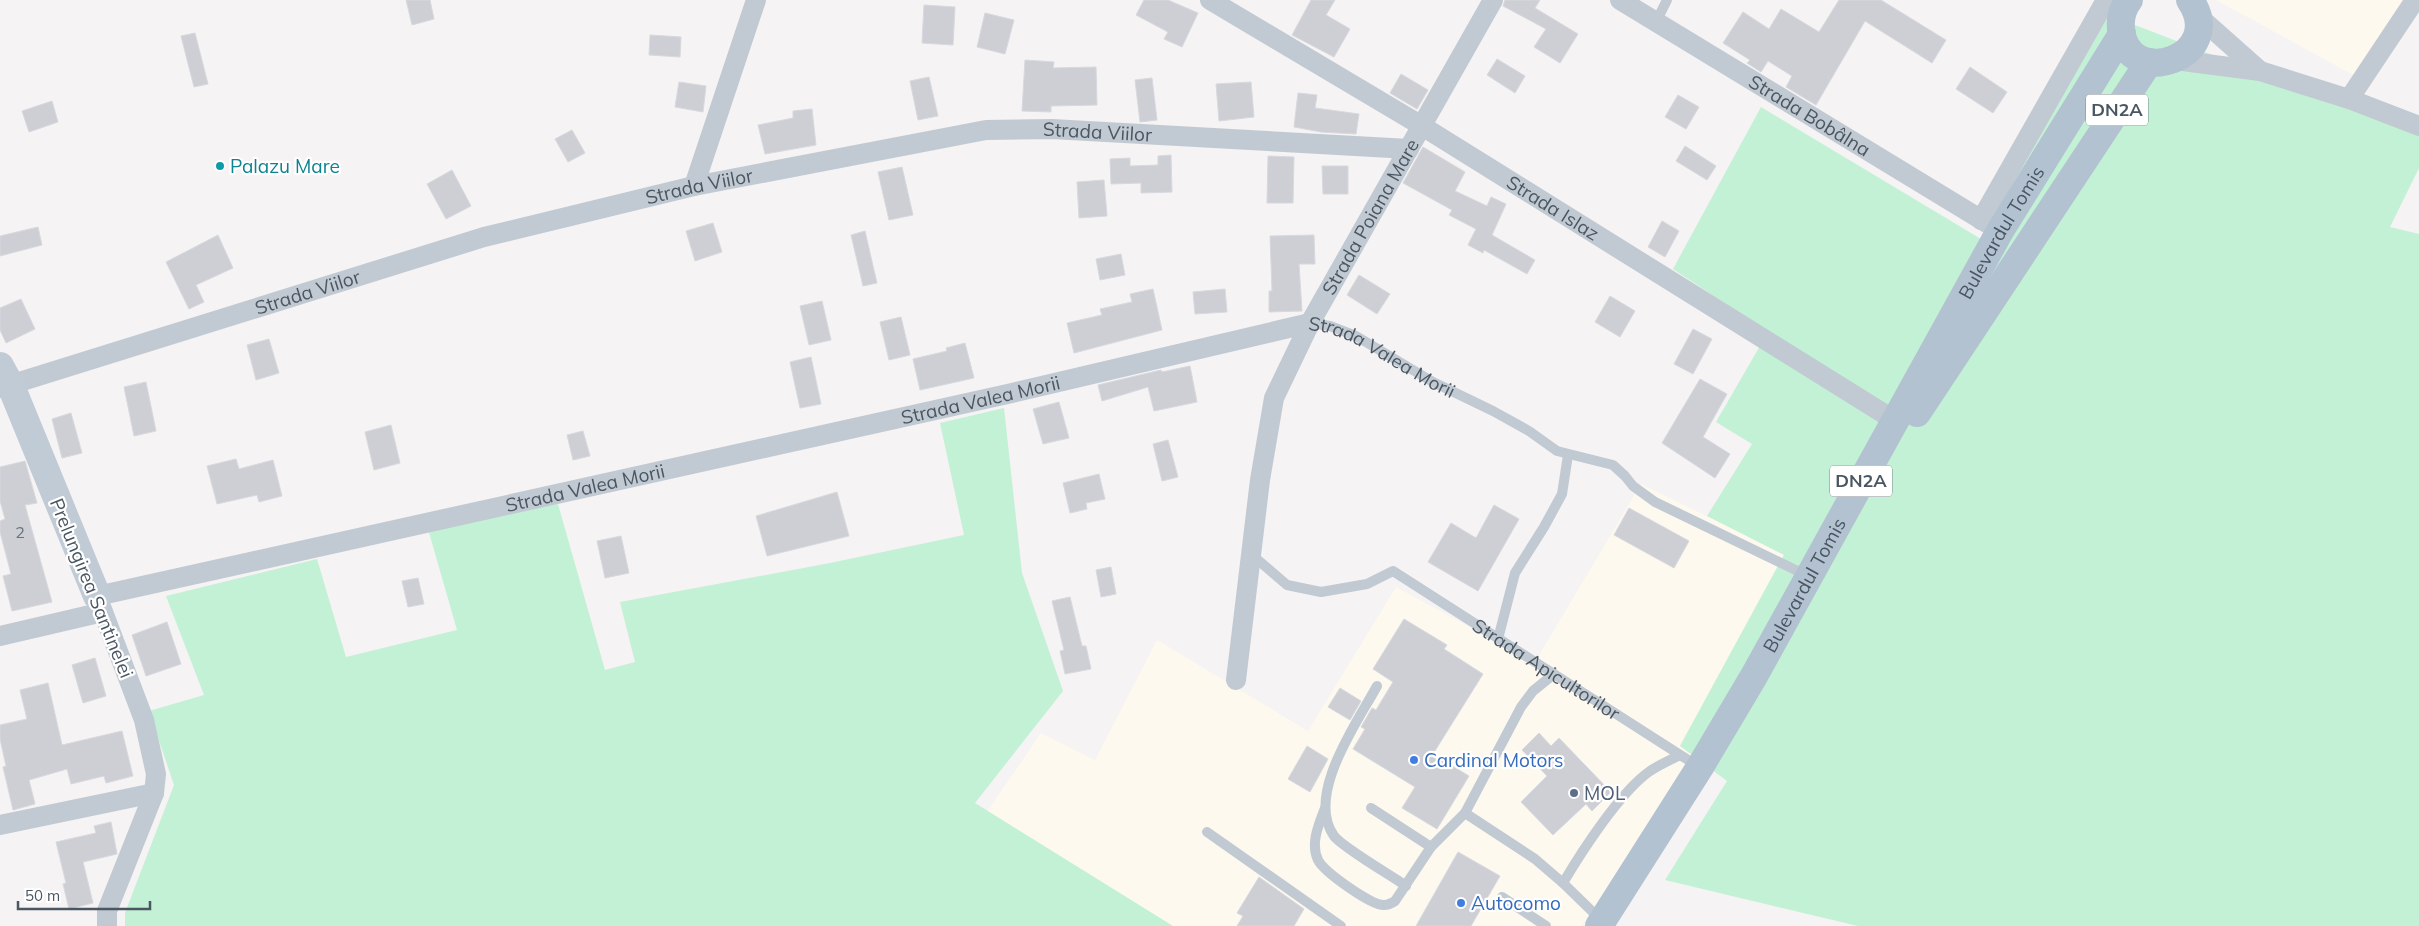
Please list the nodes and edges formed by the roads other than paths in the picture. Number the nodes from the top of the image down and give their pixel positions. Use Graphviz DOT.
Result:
graph roads {
  1 [pos="756,0"];
  2 [pos="1210,0"];
  3 [pos="1493,0"];
  4 [pos="1620,0"];
  5 [pos="1667,0"];
  6 [pos="2415,0"];
  7 [pos="2119,1"];
  8 [pos="2192,4"];
  9 [pos="1656,22"];
  10 [pos="2122,34"];
  11 [pos="2162,61"];
  12 [pos="2260,71"];
  13 [pos="2348,99"];
  14 [pos="1422,126"];
  15 [pos="2419,126"];
  16 [pos="1409,149"];
  17 [pos="694,186"];
  18 [pos="1990,225"];
  19 [pos="1310,323"];
  20 [pos="4,380"];
  21 [pos="1894,420"];
  22 [pos="1568,455"];
  23 [pos="1251,553"];
  24 [pos="1808,576"];
  25 [pos="100,604"];
  26 [pos="0,636"];
  27 [pos="1498,639"];
  28 [pos="1554,674"];
  29 [pos="1236,680"];
  30 [pos="1377,686"];
  31 [pos="1690,761"];
  32 [pos="154,793"];
  33 [pos="1325,808"];
  34 [pos="1371,808"];
  35 [pos="1465,813"];
  36 [pos="0,826"];
  37 [pos="1207,832"];
  38 [pos="1430,847"];
  39 [pos="1563,883"];
  40 [pos="1406,886"];
  41 [pos="1502,897"];
  42 [pos="1606,924"];
  43 [pos="107,926"];
  44 [pos="1341,926"];
  45 [pos="1546,926"];
  1 -- 17 [label="street"];
  2 -- 14 [label="street, Strada Islaz"];
  3 -- 14 [label="street, Strada Poiana Mare"];
  4 -- 9 [label="street, Strada Bobâlna"];
  5 -- 9 [label="lane"];
  6 -- 13 [label="street"];
  7 -- 10 [label="main road"];
  7 -- 18 [label="street"];
  8 -- 11 [label="main road, Bulevardul Tomis"];
  8 -- 12 [label="street"];
  9 -- 18 [label="street, Strada Bobâlna"];
  10 -- 11 [label="main road"];
  10 -- 18 [label="main road, Bulevardul Tomis / DN2A"];
  11 -- 12 [label="street"];
  11 -- 42 [label="main road, Bulevardul Tomis / DN2A"];
  12 -- 13 [label="street"];
  13 -- 15 [label="street"];
  14 -- 16 [label="street, Strada Poiana Mare"];
  14 -- 21 [label="street, Strada Islaz"];
  16 -- 17 [label="street, Strada Viilor"];
  16 -- 19 [label="street, Strada Poiana Mare"];
  17 -- 20 [label="street, Strada Viilor"];
  18 -- 21 [label="main road, Bulevardul Tomis / DN2A"];
  19 -- 22 [label="lane, Strada Valea Morii"];
  19 -- 23 [label="street, Strada Poiana Mare"];
  19 -- 25 [label="street, Strada Valea Morii"];
  20 -- 25 [label="street, Prelungirea Santinelei"];
  21 -- 24 [label="main road, Bulevardul Tomis / DN2A"];
  22 -- 24 [label="lane, Strada Valea Morii"];
  22 -- 27 [label="lane"];
  23 -- 27 [label="lane, Strada Apicultorilor"];
  23 -- 29 [label="street, Strada Poiana Mare"];
  24 -- 31 [label="main road, Bulevardul Tomis / DN2A"];
  25 -- 26 [label="street, Strada Valea Morii"];
  25 -- 32 [label="street, Prelungirea Santinelei"];
  27 -- 28 [label="lane, Strada Apicultorilor"];
  28 -- 31 [label="lane, Strada Apicultorilor"];
  28 -- 35 [label="lane"];
  30 -- 33 [label="lane"];
  31 -- 39 [label="lane"];
  31 -- 42 [label="main road, Bulevardul Tomis / DN2A"];
  32 -- 36 [label="street"];
  32 -- 43 [label="street"];
  33 -- 40 [label="lane"];
  33 -- 40 [label="lane"];
  34 -- 38 [label="lane"];
  35 -- 38 [label="lane"];
  35 -- 39 [label="lane"];
  37 -- 44 [label="lane"];
  38 -- 40 [label="lane"];
  39 -- 42 [label="lane"];
  41 -- 45 [label="lane"];
}
